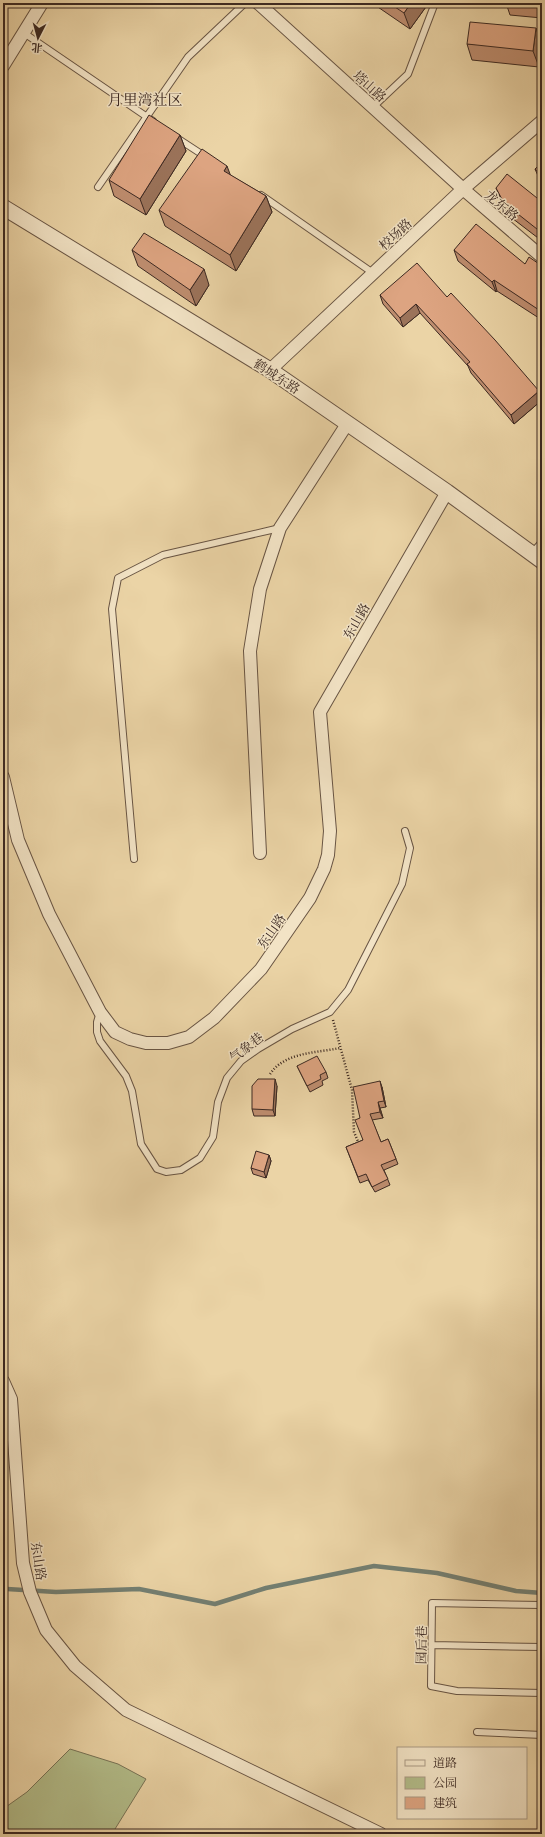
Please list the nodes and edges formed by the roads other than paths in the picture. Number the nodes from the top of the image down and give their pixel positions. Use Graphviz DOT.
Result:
graph roads {
  1 [pos="42,3"];
  2 [pos="245,3"];
  3 [pos="258,3"];
  4 [pos="434,3"];
  5 [pos="24,33"];
  6 [pos="3,66"];
  7 [pos="373,108"];
  8 [pos="146,117"];
  9 [pos="542,121"];
  10 [pos="160,126"];
  11 [pos="172,135"];
  12 [pos="211,161"];
  13 [pos="98,187"];
  14 [pos="462,189"];
  15 [pos="257,192"];
  16 [pos="3,207"];
  17 [pos="542,257"];
  18 [pos="373,273"];
  19 [pos="270,370"];
  20 [pos="347,424"];
  21 [pos="447,492"];
  22 [pos="280,528"];
  23 [pos="539,552"];
  24 [pos="3,777"];
  25 [pos="405,831"];
  26 [pos="260,853"];
  27 [pos="134,859"];
  28 [pos="100,1012"];
  29 [pos="3,1381"];
  30 [pos="542,1605"];
  31 [pos="432,1645"];
  32 [pos="542,1647"];
  33 [pos="542,1693"];
  34 [pos="477,1732"];
  35 [pos="542,1735"];
  36 [pos="380,1834"];
  1 -- 5 [label="street"];
  2 -- 8 [label="lane"];
  3 -- 7 [label="street, 塔山路"];
  4 -- 7 [label="lane"];
  5 -- 6 [label="street"];
  5 -- 8 [label="lane"];
  7 -- 14 [label="street, 塔山路"];
  8 -- 10 [label="lane"];
  8 -- 13 [label="lane"];
  9 -- 14 [label="street, 校场路"];
  11 -- 12 [label="lane"];
  14 -- 17 [label="street, 龙东路"];
  14 -- 18 [label="street, 校场路"];
  15 -- 18 [label="lane"];
  16 -- 19 [label="street, 鹤城东路"];
  18 -- 19 [label="street, 校场路"];
  19 -- 20 [label="street, 鹤城东路"];
  20 -- 21 [label="street, 鹤城东路"];
  20 -- 22 [label="street"];
  21 -- 23 [label="street, 鹤城东路"];
  21 -- 28 [label="street, 东山路"];
  22 -- 26 [label="street"];
  22 -- 27 [label="lane"];
  24 -- 28 [label="street, 东山路"];
  25 -- 28 [label="lane, 气象巷"];
  29 -- 36 [label="street, 东山路"];
  30 -- 31 [label="lane, 园后巷"];
  31 -- 32 [label="lane"];
  31 -- 33 [label="lane, 园后巷"];
  34 -- 35 [label="lane"];
}
